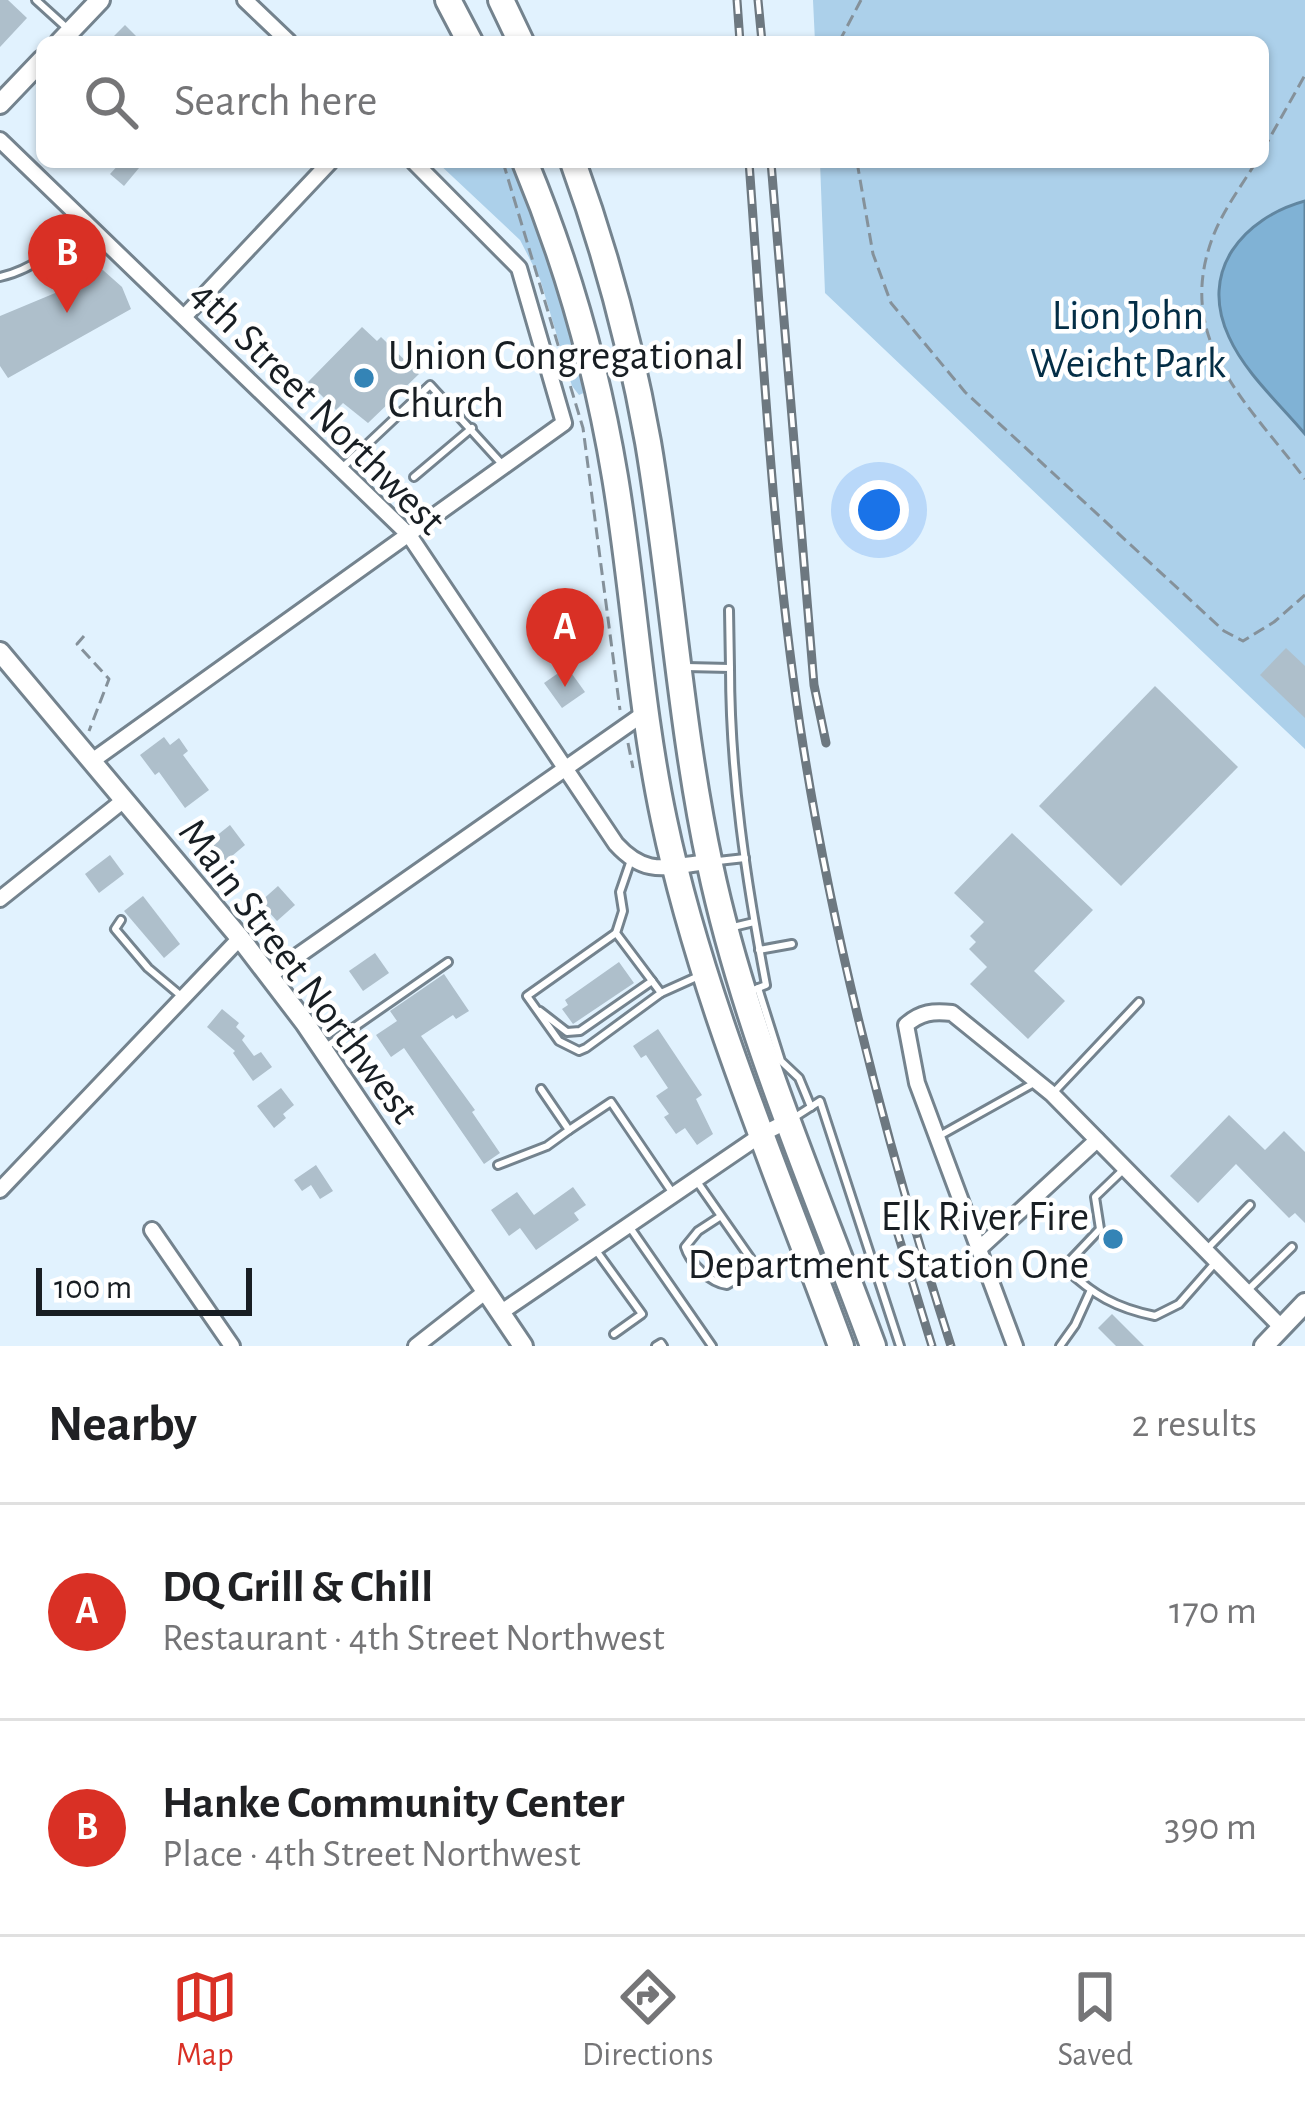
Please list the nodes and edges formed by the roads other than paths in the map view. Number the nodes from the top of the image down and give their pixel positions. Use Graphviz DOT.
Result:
graph roads {
  1 [pos="36,0"];
  2 [pos="100,0"];
  3 [pos="245,0"];
  4 [pos="448,0"];
  5 [pos="501,0"];
  6 [pos="64,36"];
  7 [pos="66,36"];
  8 [pos="283,36"];
  9 [pos="467,36"];
  10 [pos="518,36"];
  11 [pos="36,66"];
  12 [pos="0,104"];
  13 [pos="0,140"];
  14 [pos="323,168"];
  15 [pos="420,168"];
  16 [pos="527,168"];
  17 [pos="575,168"];
  18 [pos="86,222"];
  19 [pos="0,277"];
  20 [pos="184,317"];
  21 [pos="472,428"];
  22 [pos="503,466"];
  23 [pos="341,468"];
  24 [pos="415,477"];
  25 [pos="409,536"];
  26 [pos="729,610"];
  27 [pos="0,652"];
  28 [pos="677,667"];
  29 [pos="730,668"];
  30 [pos="646,712"];
  31 [pos="86,755"];
  32 [pos="564,767"];
  33 [pos="124,800"];
  34 [pos="745,857"];
  35 [pos="631,860"];
  36 [pos="709,862"];
  37 [pos="674,865"];
  38 [pos="0,899"];
  39 [pos="121,920"];
  40 [pos="754,922"];
  41 [pos="726,929"];
  42 [pos="616,933"];
  43 [pos="239,938"];
  44 [pos="792,944"];
  45 [pos="759,950"];
  46 [pos="448,962"];
  47 [pos="705,974"];
  48 [pos="269,976"];
  49 [pos="652,981"];
  50 [pos="752,990"];
  51 [pos="662,993"];
  52 [pos="183,998"];
  53 [pos="1139,1002"];
  54 [pos="537,1010"];
  55 [pos="323,1049"];
  56 [pos="1037,1081"];
  57 [pos="541,1089"];
  58 [pos="1052,1094"];
  59 [pos="801,1113"];
  60 [pos="569,1130"];
  61 [pos="764,1133"];
  62 [pos="938,1136"];
  63 [pos="1097,1140"];
  64 [pos="498,1166"];
  65 [pos="1126,1167"];
  66 [pos="696,1180"];
  67 [pos="0,1190"];
  68 [pos="674,1195"];
  69 [pos="1250,1205"];
  70 [pos="721,1216"];
  71 [pos="629,1226"];
  72 [pos="152,1230"];
  73 [pos="981,1247"];
  74 [pos="1292,1247"];
  75 [pos="595,1249"];
  76 [pos="1212,1255"];
  77 [pos="485,1292"];
  78 [pos="1090,1292"];
  79 [pos="1246,1292"];
  80 [pos="1305,1303"];
  81 [pos="500,1313"];
  82 [pos="1281,1328"];
  83 [pos="614,1334"];
  84 [pos="232,1346"];
  85 [pos="416,1346"];
  86 [pos="523,1346"];
  87 [pos="712,1346"];
  88 [pos="841,1346"];
  89 [pos="873,1346"];
  90 [pos="900,1346"];
  91 [pos="1016,1346"];
  92 [pos="1060,1346"];
  93 [pos="1264,1346"];
  1 -- 6 [label="lane"];
  2 -- 7 [label="street"];
  3 -- 8 [label="street"];
  4 -- 9 [label="highway"];
  5 -- 10 [label="highway"];
  11 -- 12 [label="street"];
  13 -- 18 [label="street, 4th Street Northwest"];
  14 -- 20 [label="street"];
  15 -- 22 [label="street"];
  16 -- 30 [label="highway"];
  17 -- 28 [label="highway"];
  18 -- 19 [label="lane"];
  18 -- 20 [label="street, 4th Street Northwest"];
  20 -- 23 [label="street, 4th Street Northwest"];
  21 -- 22 [label="lane"];
  21 -- 23 [label="lane"];
  21 -- 24 [label="lane"];
  22 -- 25 [label="street"];
  23 -- 25 [label="street, 4th Street Northwest"];
  25 -- 31 [label="street"];
  25 -- 32 [label="street, 4th Street Northwest"];
  26 -- 29 [label="lane"];
  27 -- 31 [label="street, Main Street Northwest"];
  28 -- 29 [label="lane"];
  28 -- 36 [label="highway"];
  29 -- 34 [label="lane"];
  30 -- 32 [label="street"];
  30 -- 37 [label="highway"];
  31 -- 33 [label="street, Main Street Northwest"];
  32 -- 35 [label="street, 4th Street Northwest"];
  32 -- 48 [label="street"];
  33 -- 38 [label="street"];
  33 -- 43 [label="street, Main Street Northwest"];
  34 -- 36 [label="lane"];
  34 -- 40 [label="lane"];
  35 -- 37 [label="street"];
  35 -- 42 [label="lane"];
  36 -- 37 [label="street"];
  36 -- 41 [label="highway"];
  37 -- 47 [label="highway"];
  39 -- 52 [label="lane"];
  40 -- 41 [label="lane"];
  40 -- 45 [label="lane"];
  41 -- 50 [label="highway"];
  42 -- 49 [label="lane"];
  42 -- 54 [label="lane"];
  43 -- 48 [label="street, Main Street Northwest"];
  43 -- 52 [label="street"];
  44 -- 45 [label="lane"];
  45 -- 50 [label="lane"];
  46 -- 55 [label="lane"];
  47 -- 51 [label="lane"];
  47 -- 61 [label="highway"];
  48 -- 55 [label="street, Main Street Northwest"];
  49 -- 51 [label="lane"];
  49 -- 54 [label="lane"];
  50 -- 59 [label="highway"];
  51 -- 54 [label="lane"];
  52 -- 67 [label="street"];
  53 -- 58 [label="lane"];
  55 -- 77 [label="street, Main Street Northwest"];
  56 -- 58 [label="street"];
  56 -- 62 [label="lane"];
  56 -- 62 [label="street"];
  57 -- 60 [label="lane"];
  58 -- 63 [label="street"];
  59 -- 61 [label="street"];
  59 -- 89 [label="highway"];
  59 -- 90 [label="lane"];
  60 -- 64 [label="lane"];
  60 -- 68 [label="lane"];
  61 -- 66 [label="street"];
  61 -- 88 [label="highway"];
  62 -- 73 [label="street"];
  63 -- 65 [label="street"];
  63 -- 73 [label="street"];
  65 -- 76 [label="street"];
  65 -- 78 [label="lane"];
  66 -- 68 [label="street"];
  66 -- 70 [label="lane"];
  68 -- 71 [label="street"];
  69 -- 76 [label="lane"];
  70 -- 70 [label="lane"];
  71 -- 75 [label="street"];
  71 -- 87 [label="lane"];
  72 -- 84 [label="street"];
  73 -- 91 [label="street"];
  74 -- 79 [label="lane"];
  75 -- 81 [label="street"];
  75 -- 83 [label="lane"];
  76 -- 78 [label="lane"];
  76 -- 79 [label="street"];
  77 -- 81 [label="street, Main Street Northwest"];
  77 -- 85 [label="street"];
  78 -- 92 [label="lane"];
  79 -- 82 [label="street"];
  80 -- 82 [label="street"];
  81 -- 86 [label="street, Main Street Northwest"];
  82 -- 93 [label="street"];
}
